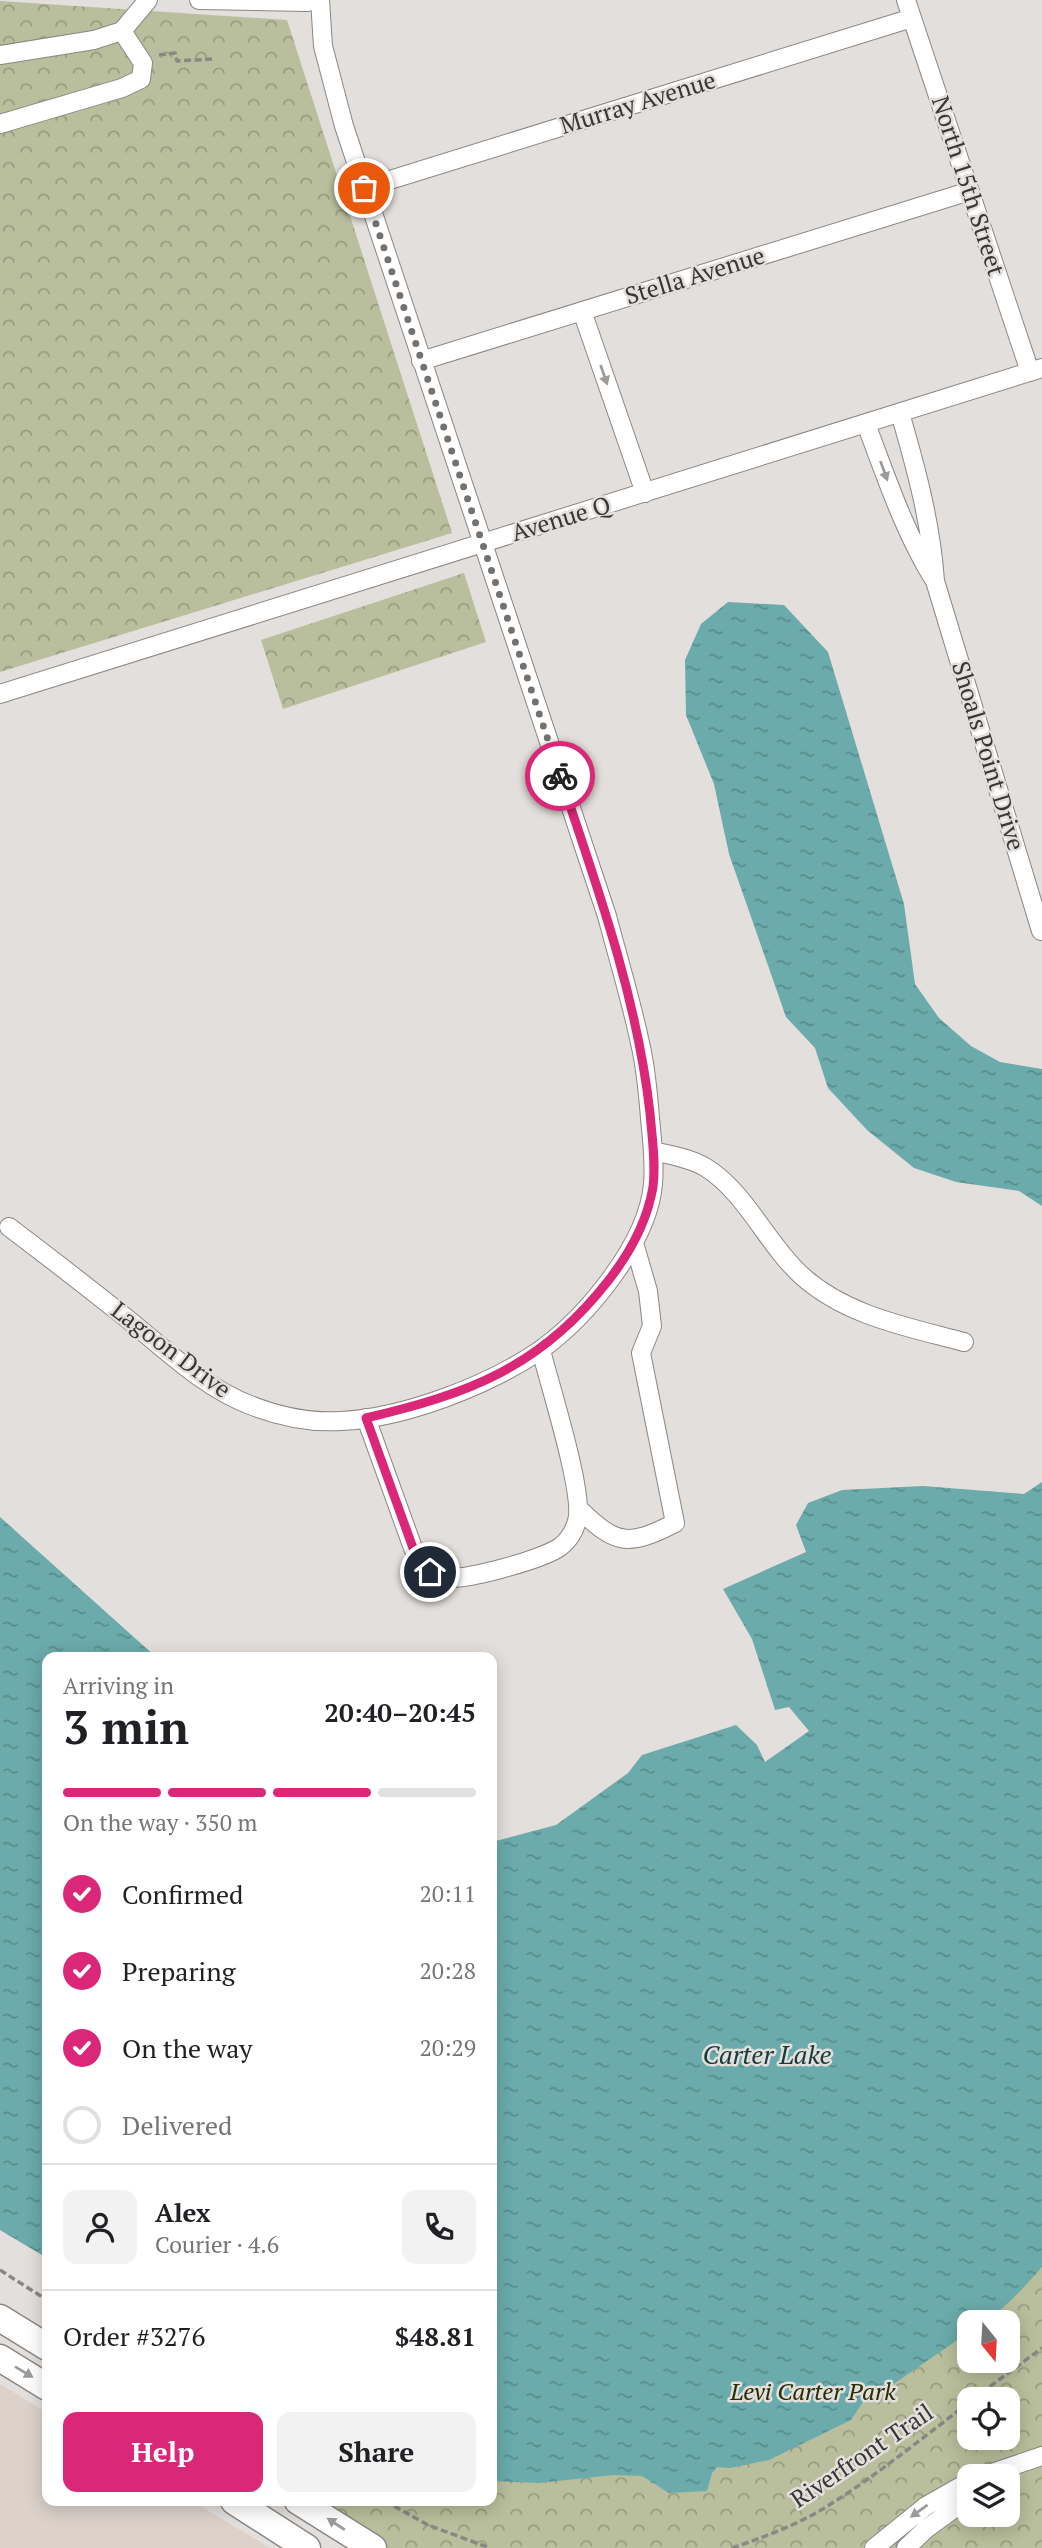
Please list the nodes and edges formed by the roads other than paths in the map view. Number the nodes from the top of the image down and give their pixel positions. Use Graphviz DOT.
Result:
graph roads {
  1 [pos="148,0"];
  2 [pos="199,0"];
  3 [pos="317,0"];
  4 [pos="906,0"];
  5 [pos="912,18"];
  6 [pos="122,31"];
  7 [pos="0,55"];
  8 [pos="0,124"];
  9 [pos="364,188"];
  10 [pos="970,191"];
  11 [pos="582,311"];
  12 [pos="421,360"];
  13 [pos="1036,370"];
  14 [pos="901,413"];
  15 [pos="866,424"];
  16 [pos="645,492"];
  17 [pos="482,543"];
  18 [pos="934,581"];
  19 [pos="0,694"];
  20 [pos="1041,931"];
  21 [pos="653,1151"];
  22 [pos="9,1227"];
  23 [pos="634,1243"];
  24 [pos="964,1342"];
  25 [pos="541,1350"];
  26 [pos="366,1418"];
  27 [pos="579,1509"];
  28 [pos="0,2318"];
  29 [pos="42,2344"];
  30 [pos="0,2358"];
  31 [pos="42,2384"];
  32 [pos="1035,2458"];
  33 [pos="1018,2464"];
  34 [pos="957,2488"];
  35 [pos="242,2506"];
  36 [pos="306,2506"];
  37 [pos="957,2506"];
  38 [pos="307,2548"];
  39 [pos="373,2548"];
  40 [pos="874,2548"];
  41 [pos="906,2548"];
  1 -- 6 [label="street"];
  2 -- 3 [label="street"];
  3 -- 9 [label="street, Lagoon Drive"];
  4 -- 5 [label="street, North 15th Street"];
  5 -- 9 [label="street, Murray Avenue"];
  5 -- 10 [label="street, North 15th Street"];
  6 -- 7 [label="street"];
  6 -- 8 [label="street"];
  9 -- 12 [label="street, Lagoon Drive"];
  10 -- 11 [label="street, Stella Avenue"];
  10 -- 13 [label="street, North 15th Street"];
  11 -- 12 [label="street, Stella Avenue"];
  11 -- 16 [label="street, one-way"];
  12 -- 17 [label="street, Lagoon Drive"];
  13 -- 14 [label="street, Avenue Q"];
  14 -- 15 [label="street, Avenue Q"];
  14 -- 18 [label="street, Shoals Point Drive"];
  15 -- 16 [label="street, Avenue Q"];
  15 -- 18 [label="street, Shoals Point Drive, one-way"];
  16 -- 17 [label="street, Avenue Q"];
  17 -- 19 [label="street, Avenue Q"];
  17 -- 21 [label="street, Lagoon Drive"];
  18 -- 20 [label="street, Shoals Point Drive"];
  21 -- 23 [label="street, Lagoon Drive"];
  21 -- 24 [label="street"];
  22 -- 26 [label="street, Lagoon Drive"];
  23 -- 25 [label="street, Lagoon Drive"];
  23 -- 27 [label="street"];
  25 -- 26 [label="street, Lagoon Drive"];
  25 -- 27 [label="street"];
  26 -- 27 [label="street"];
  28 -- 29 [label="highway"];
  30 -- 31 [label="highway, one-way"];
  32 -- 33 [label="street"];
  34 -- 40 [label="street, one-way"];
  35 -- 38 [label="highway"];
  39 -- 36 [label="highway, one-way"];
  37 -- 41 [label="street"];
}
